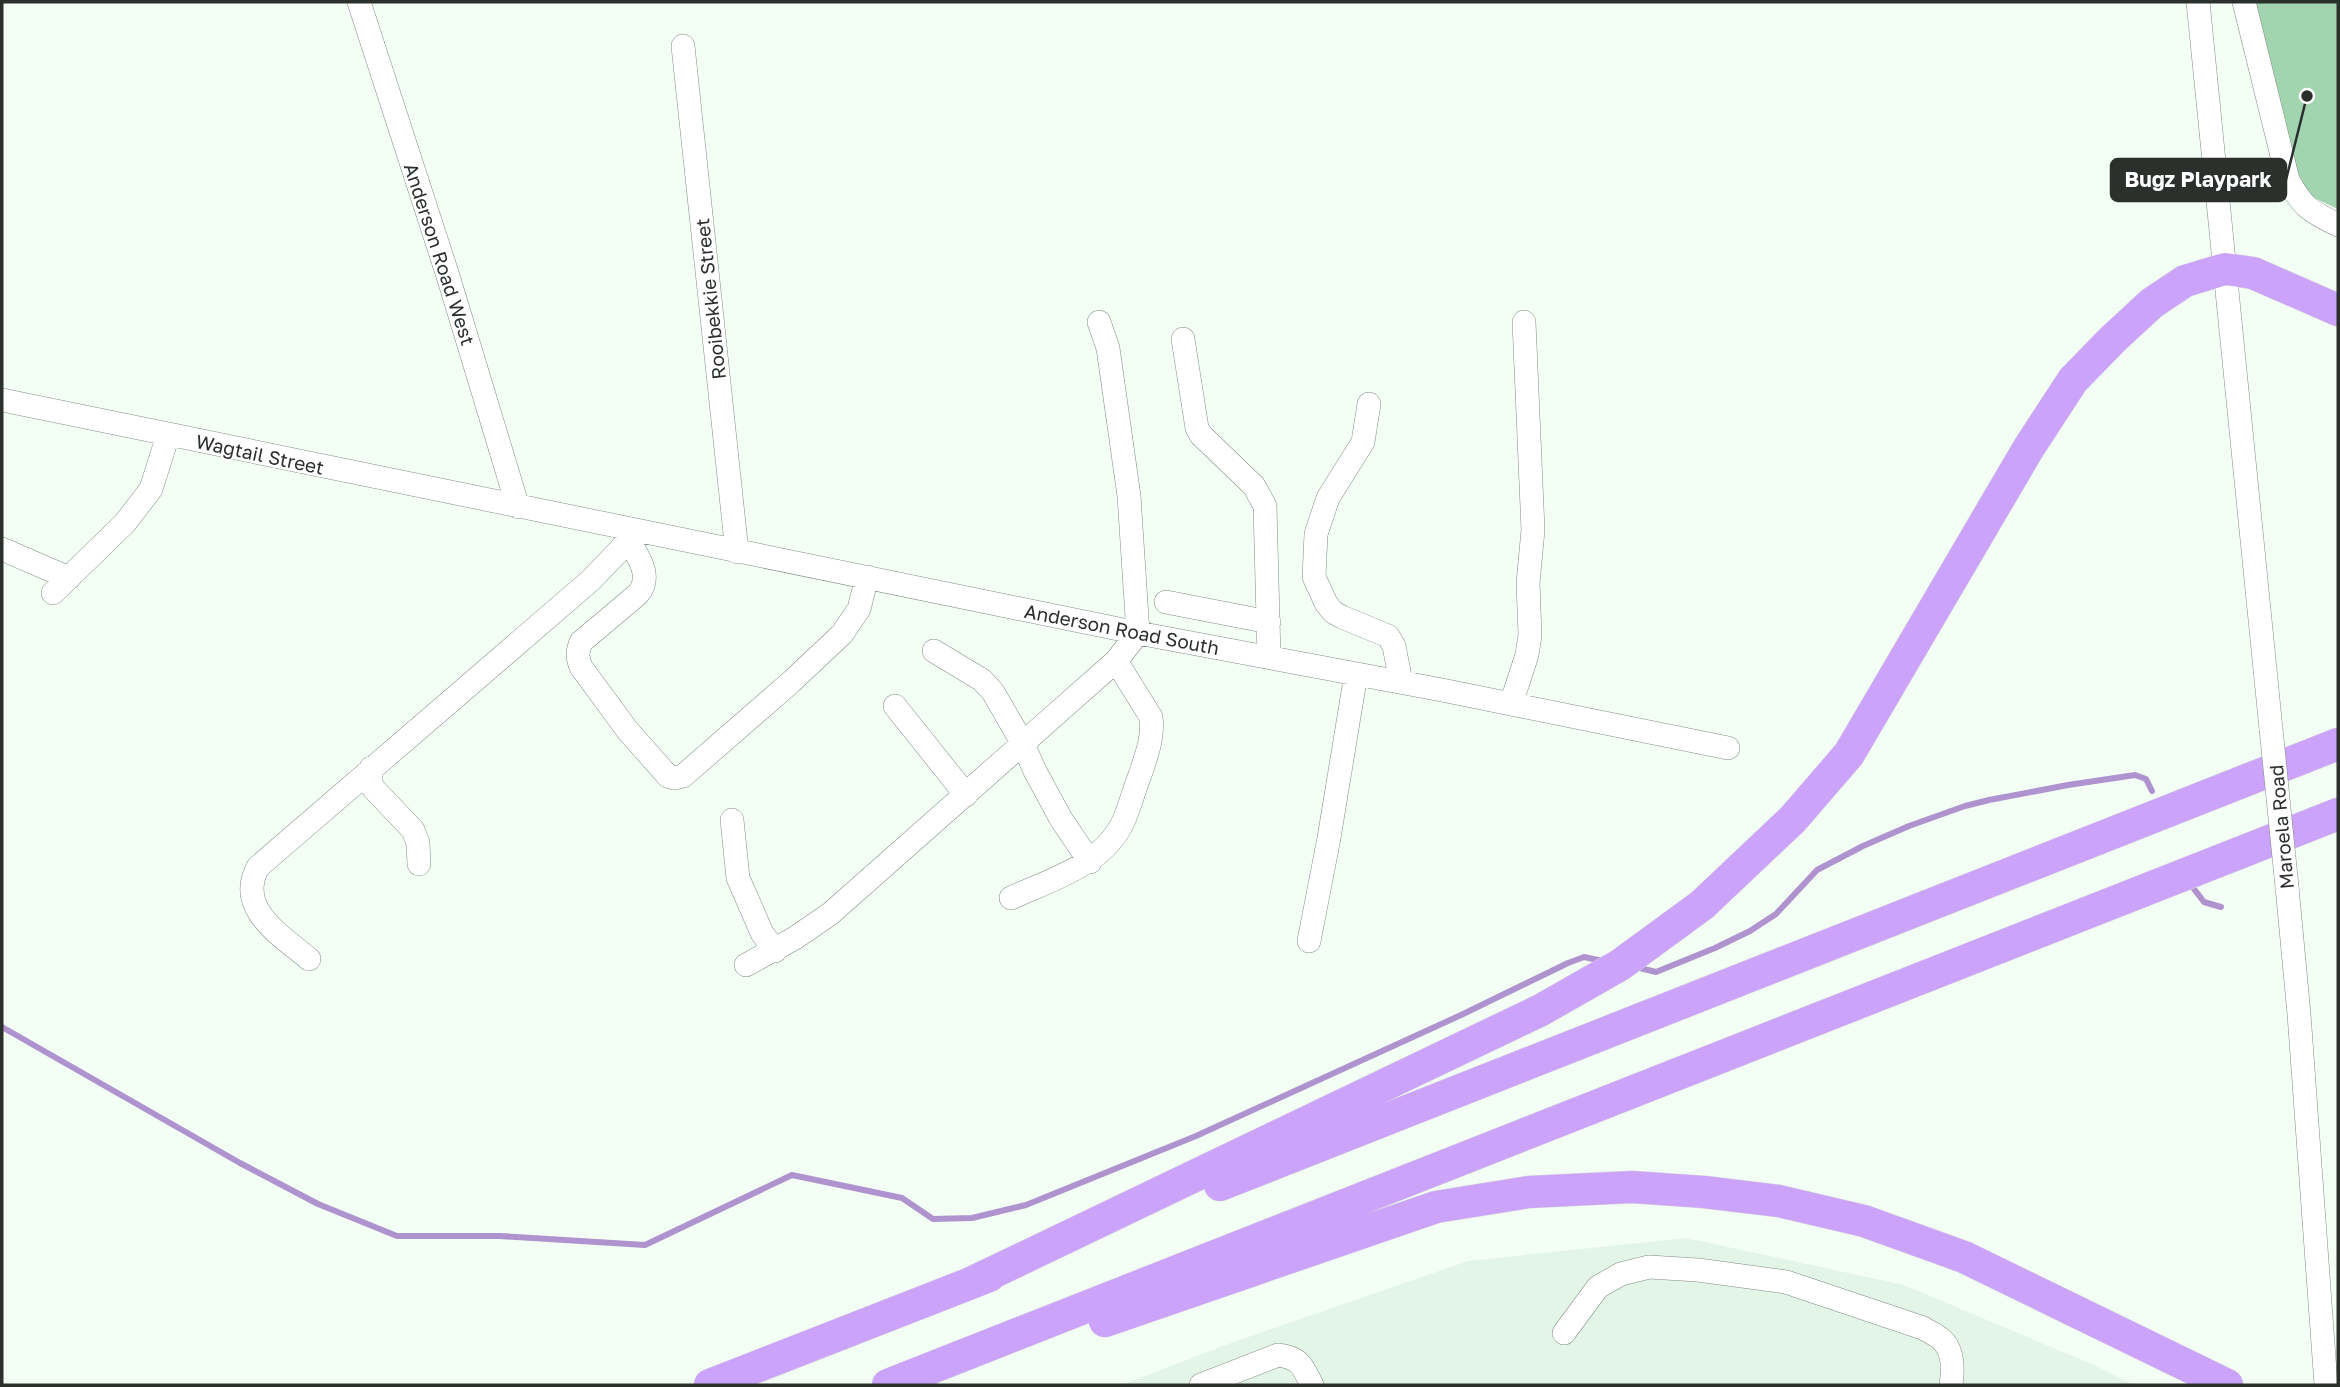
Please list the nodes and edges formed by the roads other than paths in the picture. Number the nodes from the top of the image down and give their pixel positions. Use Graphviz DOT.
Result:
graph roads {
  1 [pos="359,2"];
  2 [pos="2199,2"];
  3 [pos="2244,2"];
  4 [pos="683,46"];
  5 [pos="2338,225"];
  6 [pos="2225,269"];
  7 [pos="2338,310"];
  8 [pos="1099,322"];
  9 [pos="1524,322"];
  10 [pos="1183,339"];
  11 [pos="2,400"];
  12 [pos="1369,404"];
  13 [pos="168,435"];
  14 [pos="518,507"];
  15 [pos="634,536"];
  16 [pos="2,549"];
  17 [pos="737,552"];
  18 [pos="867,577"];
  19 [pos="1166,602"];
  20 [pos="1269,622"];
  21 [pos="1138,633"];
  22 [pos="934,651"];
  23 [pos="1269,657"];
  24 [pos="1116,661"];
  25 [pos="1356,674"];
  26 [pos="1401,682"];
  27 [pos="1511,704"];
  28 [pos="895,706"];
  29 [pos="1023,744"];
  30 [pos="2338,744"];
  31 [pos="1728,748"];
  32 [pos="371,768"];
  33 [pos="966,795"];
  34 [pos="2338,814"];
  35 [pos="732,820"];
  36 [pos="1090,862"];
  37 [pos="419,864"];
  38 [pos="1012,898"];
  39 [pos="1310,941"];
  40 [pos="775,950"];
  41 [pos="309,959"];
  42 [pos="746,965"];
  43 [pos="971,1283"];
  44 [pos="1564,1333"];
  45 [pos="710,1385"];
  46 [pos="888,1385"];
  47 [pos="913,1385"];
  48 [pos="1201,1385"];
  49 [pos="1312,1385"];
  50 [pos="1951,1385"];
  51 [pos="2227,1385"];
  52 [pos="2326,1385"];
  1 -- 14 [label="street, Anderson Road West"];
  2 -- 6 [label="street, Maroela Road"];
  3 -- 5 [label="street"];
  4 -- 17 [label="street, Rooibekkie Street"];
  6 -- 7 [label="highway"];
  6 -- 43 [label="highway"];
  6 -- 52 [label="street, Maroela Road, bridge"];
  8 -- 21 [label="street"];
  9 -- 27 [label="street"];
  10 -- 20 [label="street"];
  11 -- 13 [label="street, Wagtail Street"];
  12 -- 26 [label="street"];
  13 -- 14 [label="street, Wagtail Street"];
  13 -- 16 [label="street"];
  14 -- 15 [label="street, Anderson Road South"];
  15 -- 17 [label="street, Anderson Road South"];
  15 -- 18 [label="street"];
  15 -- 32 [label="street"];
  17 -- 18 [label="street, Anderson Road South"];
  18 -- 21 [label="street, Anderson Road South"];
  19 -- 20 [label="street"];
  20 -- 23 [label="street"];
  21 -- 23 [label="street, Anderson Road South"];
  21 -- 24 [label="street"];
  22 -- 29 [label="street"];
  23 -- 25 [label="street, Anderson Road South"];
  24 -- 29 [label="street"];
  24 -- 36 [label="street"];
  25 -- 26 [label="street, Anderson Road South"];
  25 -- 39 [label="street"];
  26 -- 27 [label="street, Anderson Road South"];
  27 -- 31 [label="street, Anderson Road South"];
  28 -- 33 [label="street"];
  29 -- 33 [label="street"];
  29 -- 36 [label="street"];
  30 -- 43 [label="highway"];
  32 -- 37 [label="street"];
  32 -- 41 [label="street"];
  33 -- 40 [label="street"];
  34 -- 46 [label="highway"];
  35 -- 40 [label="street"];
  36 -- 38 [label="street"];
  40 -- 42 [label="street"];
  43 -- 45 [label="highway"];
  44 -- 50 [label="street"];
  47 -- 51 [label="highway"];
  48 -- 49 [label="street"];
}
